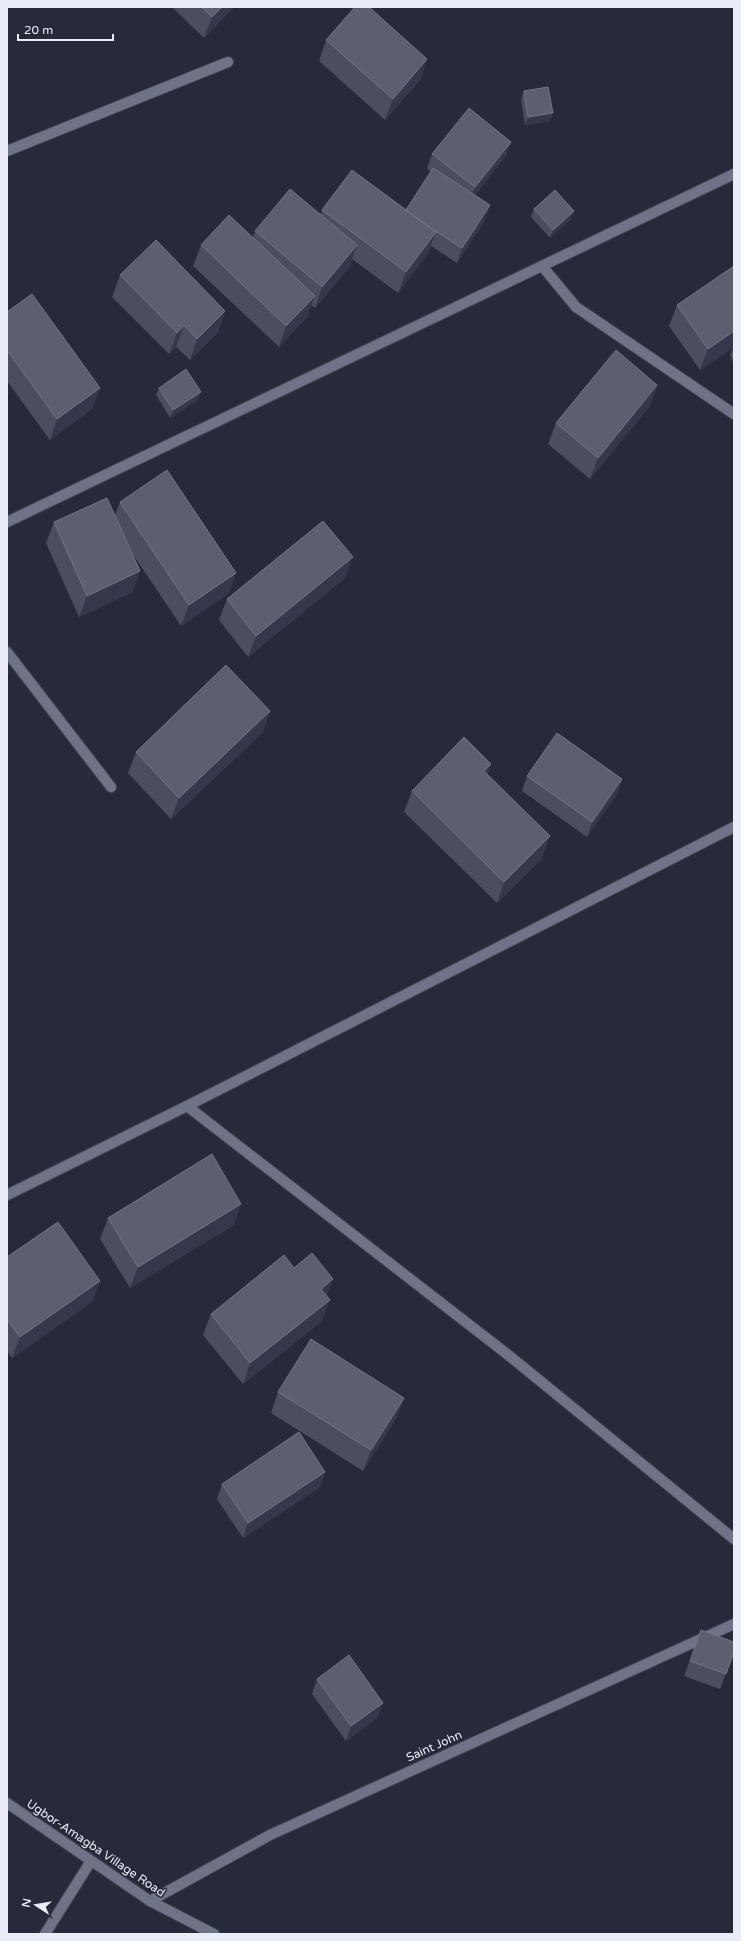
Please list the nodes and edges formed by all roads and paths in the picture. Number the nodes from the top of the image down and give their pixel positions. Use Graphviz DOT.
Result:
graph roads {
  1 [pos="228,62"];
  2 [pos="7,151"];
  3 [pos="734,174"];
  4 [pos="542,266"];
  5 [pos="734,414"];
  6 [pos="7,522"];
  7 [pos="7,652"];
  8 [pos="111,787"];
  9 [pos="734,827"];
  10 [pos="187,1106"];
  11 [pos="7,1195"];
  12 [pos="734,1539"];
  13 [pos="734,1624"];
  14 [pos="7,1803"];
  15 [pos="91,1861"];
  16 [pos="150,1901"];
  17 [pos="45,1934"];
  18 [pos="214,1934"];
  1 -- 2 [label="street"];
  3 -- 4 [label="street"];
  4 -- 5 [label="street"];
  4 -- 6 [label="street"];
  7 -- 8 [label="street"];
  9 -- 10 [label="street"];
  10 -- 11 [label="street"];
  10 -- 12 [label="street"];
  13 -- 16 [label="street, Saint John"];
  14 -- 15 [label="street, Ugbor-Amagba Village Road"];
  15 -- 16 [label="street, Ugbor-Amagba Village Road"];
  15 -- 17 [label="street"];
  16 -- 18 [label="street, Ugbor-Amagba Village Road"];
}
